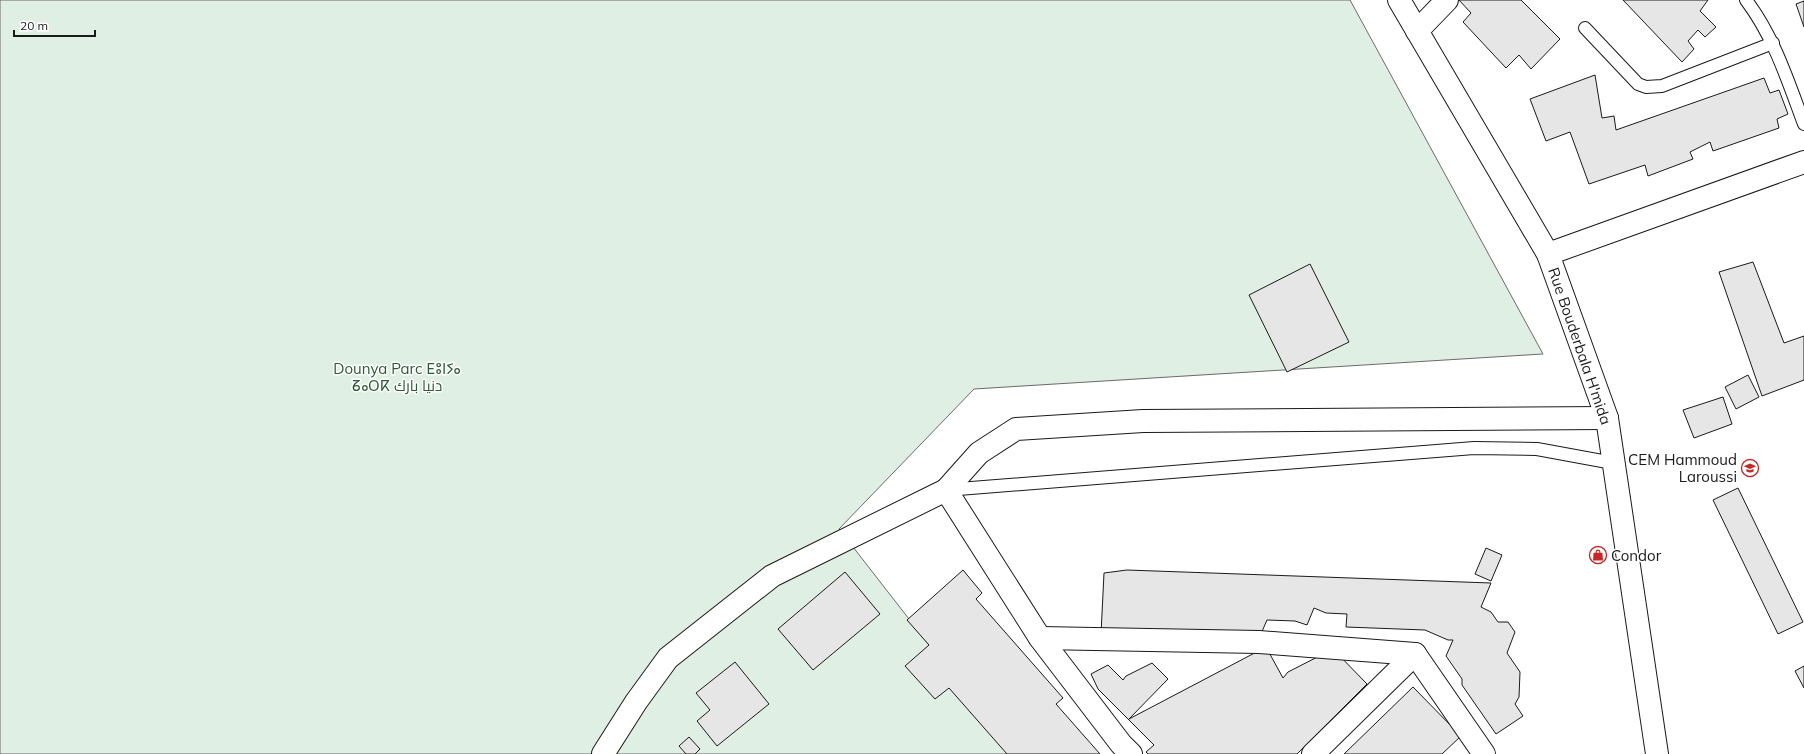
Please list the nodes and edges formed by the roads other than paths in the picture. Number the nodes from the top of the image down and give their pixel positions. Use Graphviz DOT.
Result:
graph roads {
  1 [pos="1399,0"];
  2 [pos="1447,0"];
  3 [pos="1746,0"];
  4 [pos="1585,28"];
  5 [pos="1417,31"];
  6 [pos="1773,43"];
  7 [pos="1804,124"];
  8 [pos="1804,162"];
  9 [pos="1548,254"];
  10 [pos="1607,418"];
  11 [pos="1614,463"];
  12 [pos="946,490"];
  13 [pos="1040,638"];
  14 [pos="1415,654"];
  15 [pos="603,754"];
  16 [pos="1131,754"];
  17 [pos="1313,754"];
  18 [pos="1484,754"];
  19 [pos="1657,754"];
  1 -- 5 [label="street, Rue Bouderbala H'mida"];
  2 -- 5 [label="street"];
  3 -- 6 [label="lane"];
  4 -- 6 [label="lane"];
  5 -- 9 [label="street, Rue Bouderbala H'mida"];
  6 -- 7 [label="lane"];
  8 -- 9 [label="street"];
  9 -- 10 [label="street, Rue Bouderbala H'mida"];
  10 -- 11 [label="street, Rue Bouderbala H'mida"];
  10 -- 12 [label="street"];
  11 -- 12 [label="lane"];
  11 -- 19 [label="street, Rue Bouderbala H'mida"];
  12 -- 13 [label="street"];
  12 -- 15 [label="street"];
  13 -- 14 [label="street"];
  13 -- 16 [label="street"];
  14 -- 17 [label="street"];
  14 -- 18 [label="street"];
}
